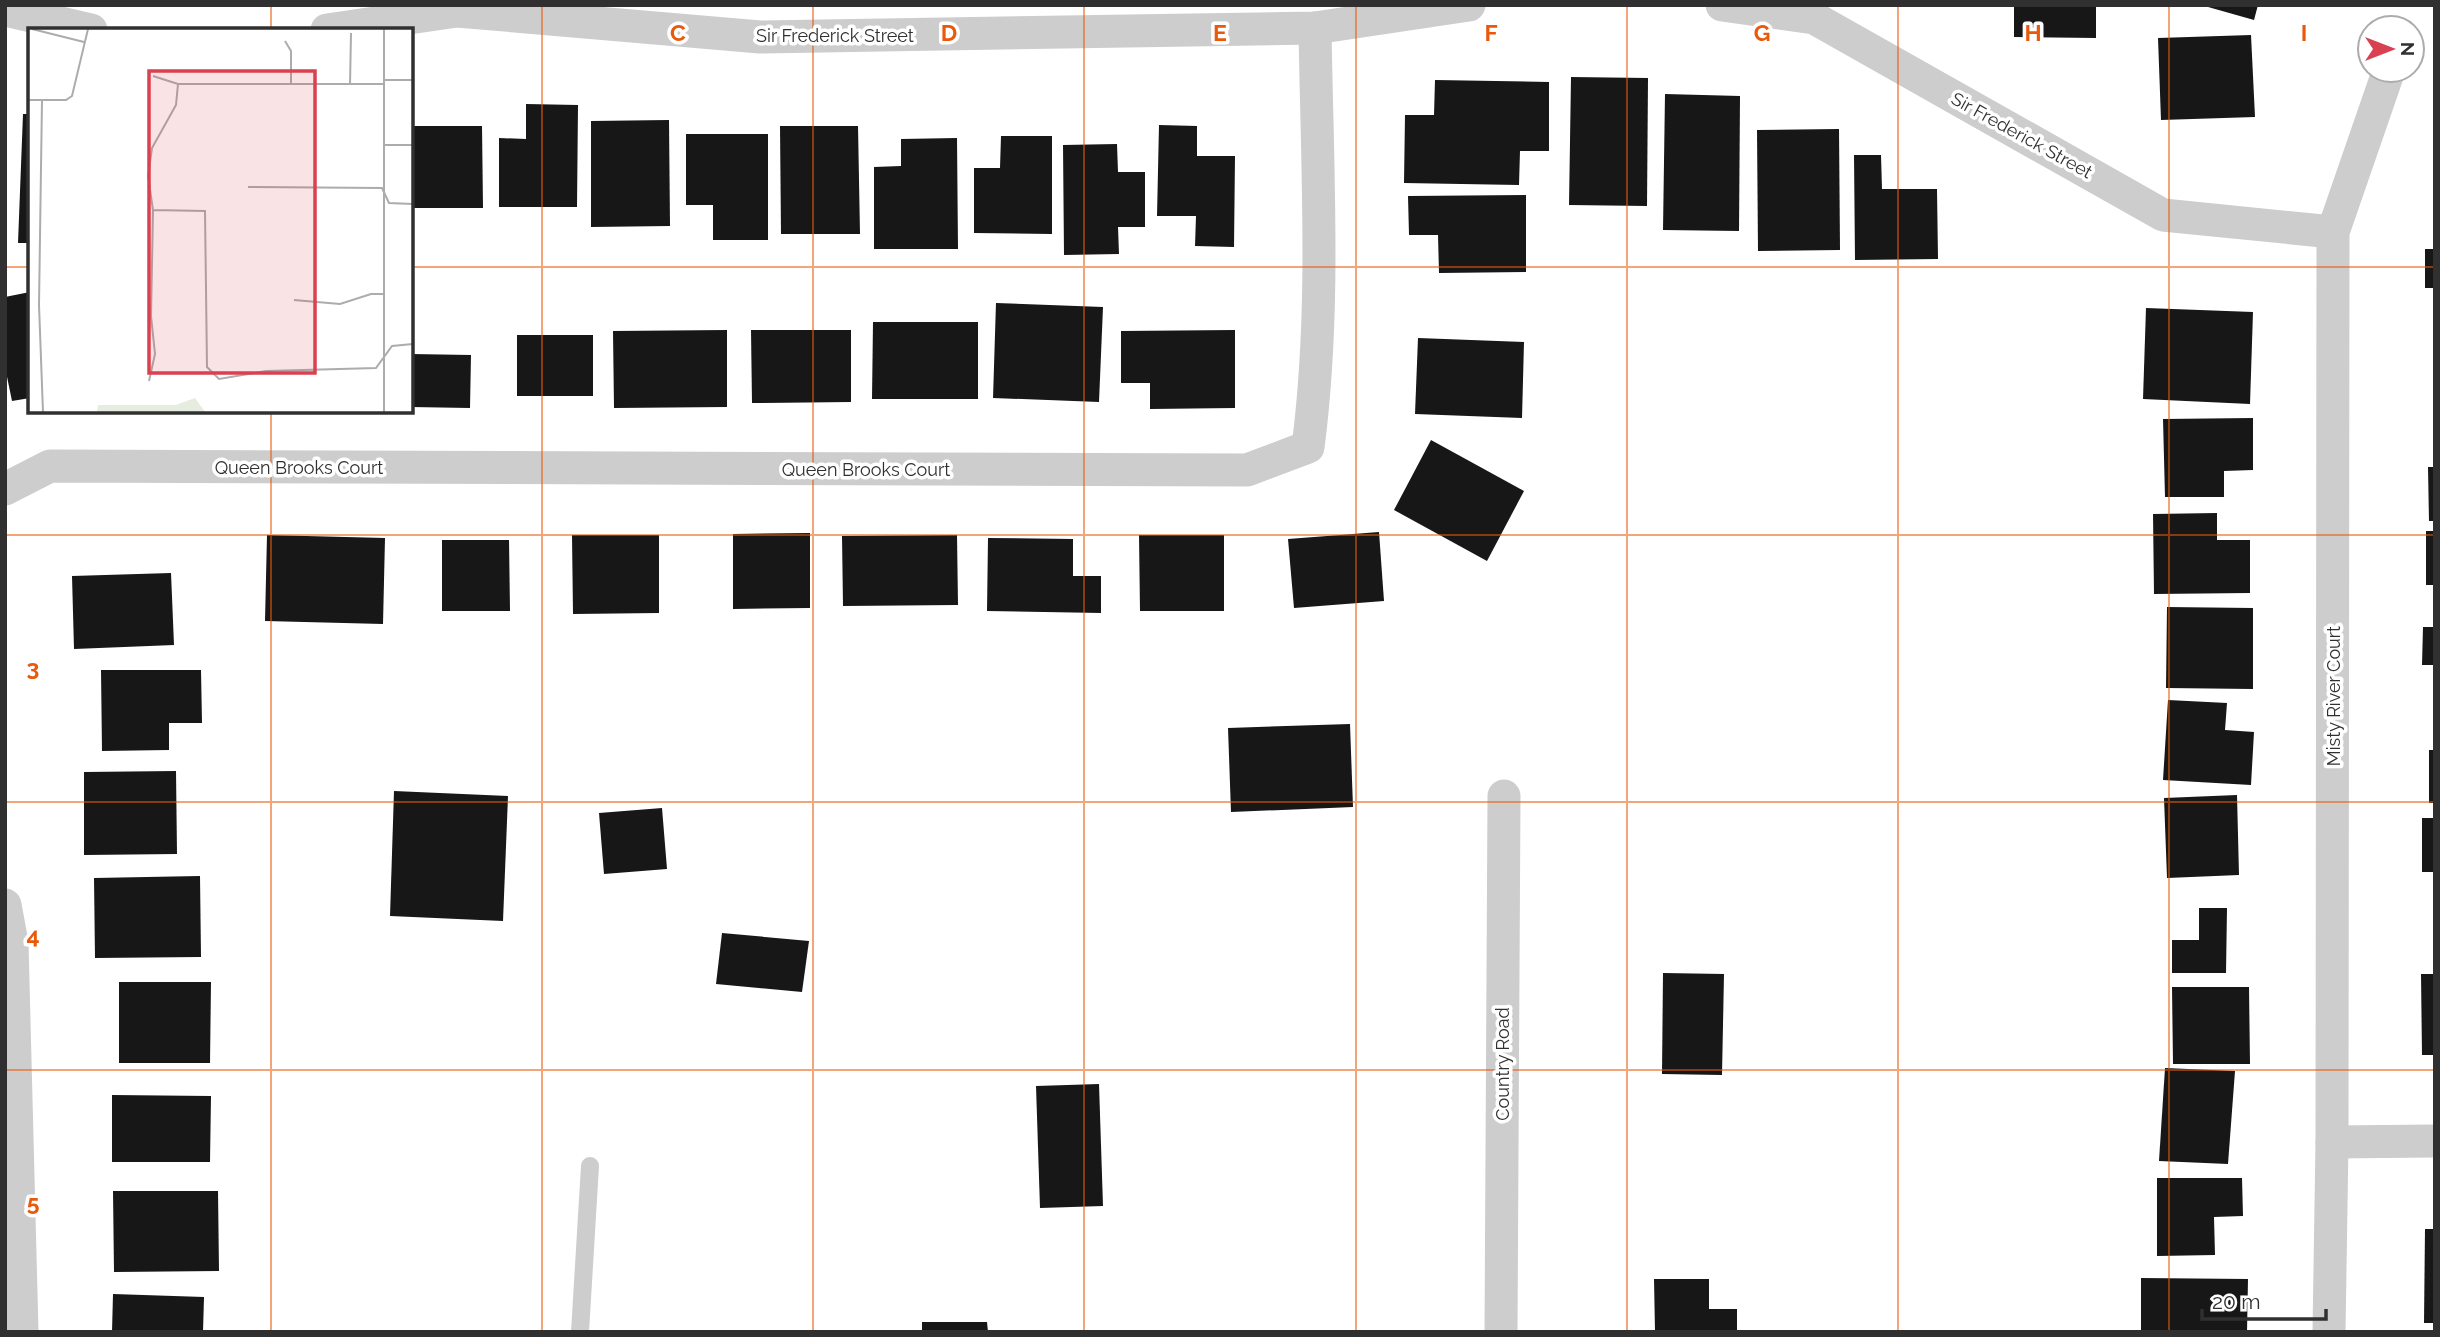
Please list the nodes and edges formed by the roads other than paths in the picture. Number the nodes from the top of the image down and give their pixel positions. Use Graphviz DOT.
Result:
graph roads {
  1 [pos="1469,5"];
  2 [pos="1722,5"];
  3 [pos="5,10"];
  4 [pos="82,28"];
  5 [pos="341,28"];
  6 [pos="1315,28"];
  7 [pos="2384,84"];
  8 [pos="2333,232"];
  9 [pos="5,489"];
  10 [pos="1504,796"];
  11 [pos="5,905"];
  12 [pos="2435,1141"];
  13 [pos="2332,1142"];
  14 [pos="590,1166"];
  15 [pos="22,1332"];
  16 [pos="580,1332"];
  17 [pos="1501,1332"];
  18 [pos="2329,1332"];
  1 -- 6 [label="street, Sir Frederick Street"];
  2 -- 8 [label="street, Sir Frederick Street"];
  3 -- 4 [label="street"];
  5 -- 6 [label="street, Sir Frederick Street"];
  6 -- 9 [label="street, Queen Brooks Court"];
  7 -- 8 [label="street, Misty River Court"];
  8 -- 13 [label="street, Misty River Court"];
  10 -- 17 [label="street, Country Road"];
  11 -- 15 [label="street"];
  12 -- 13 [label="street"];
  13 -- 18 [label="street, Misty River Court"];
  14 -- 16 [label="lane"];
}
